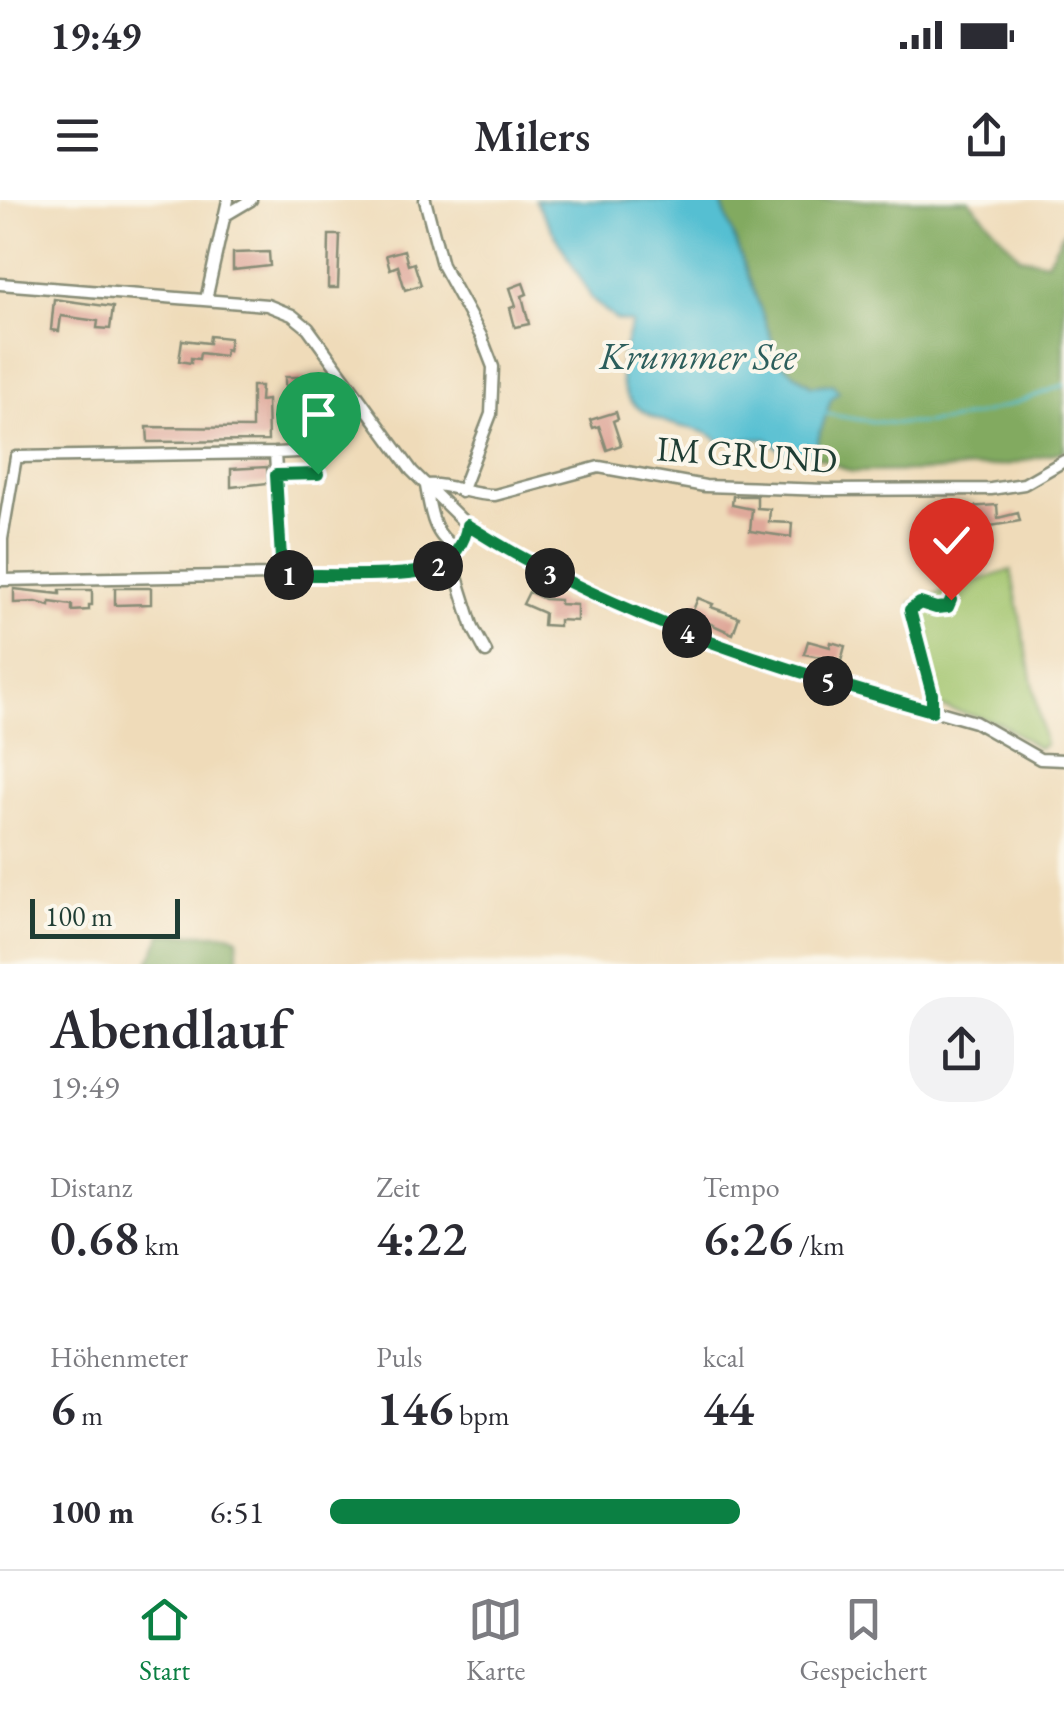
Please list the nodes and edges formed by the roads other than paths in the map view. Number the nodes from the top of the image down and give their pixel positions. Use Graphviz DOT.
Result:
graph roads {
  1 [pos="228,200"];
  2 [pos="251,200"];
  3 [pos="424,200"];
  4 [pos="224,216"];
  5 [pos="0,284"];
  6 [pos="206,300"];
  7 [pos="275,453"];
  8 [pos="1064,461"];
  9 [pos="276,475"];
  10 [pos="426,485"];
  11 [pos="461,492"];
  12 [pos="467,525"];
  13 [pos="453,553"];
  14 [pos="282,575"];
  15 [pos="1,580"];
  16 [pos="951,600"];
  17 [pos="486,652"];
  18 [pos="932,711"];
  19 [pos="1064,760"];
  1 -- 4 [label="street"];
  2 -- 4 [label="street"];
  3 -- 11 [label="street"];
  4 -- 6 [label="street"];
  5 -- 6 [label="street"];
  6 -- 10 [label="street"];
  7 -- 9 [label="street"];
  7 -- 9 [label="street"];
  7 -- 15 [label="street"];
  8 -- 11 [label="street, IM GRUND"];
  9 -- 14 [label="street"];
  10 -- 11 [label="street, IM GRUND"];
  10 -- 12 [label="street"];
  10 -- 13 [label="street"];
  12 -- 13 [label="street"];
  12 -- 18 [label="street"];
  13 -- 14 [label="street"];
  13 -- 17 [label="street"];
  14 -- 15 [label="street"];
  16 -- 18 [label="street"];
  18 -- 19 [label="street"];
}
